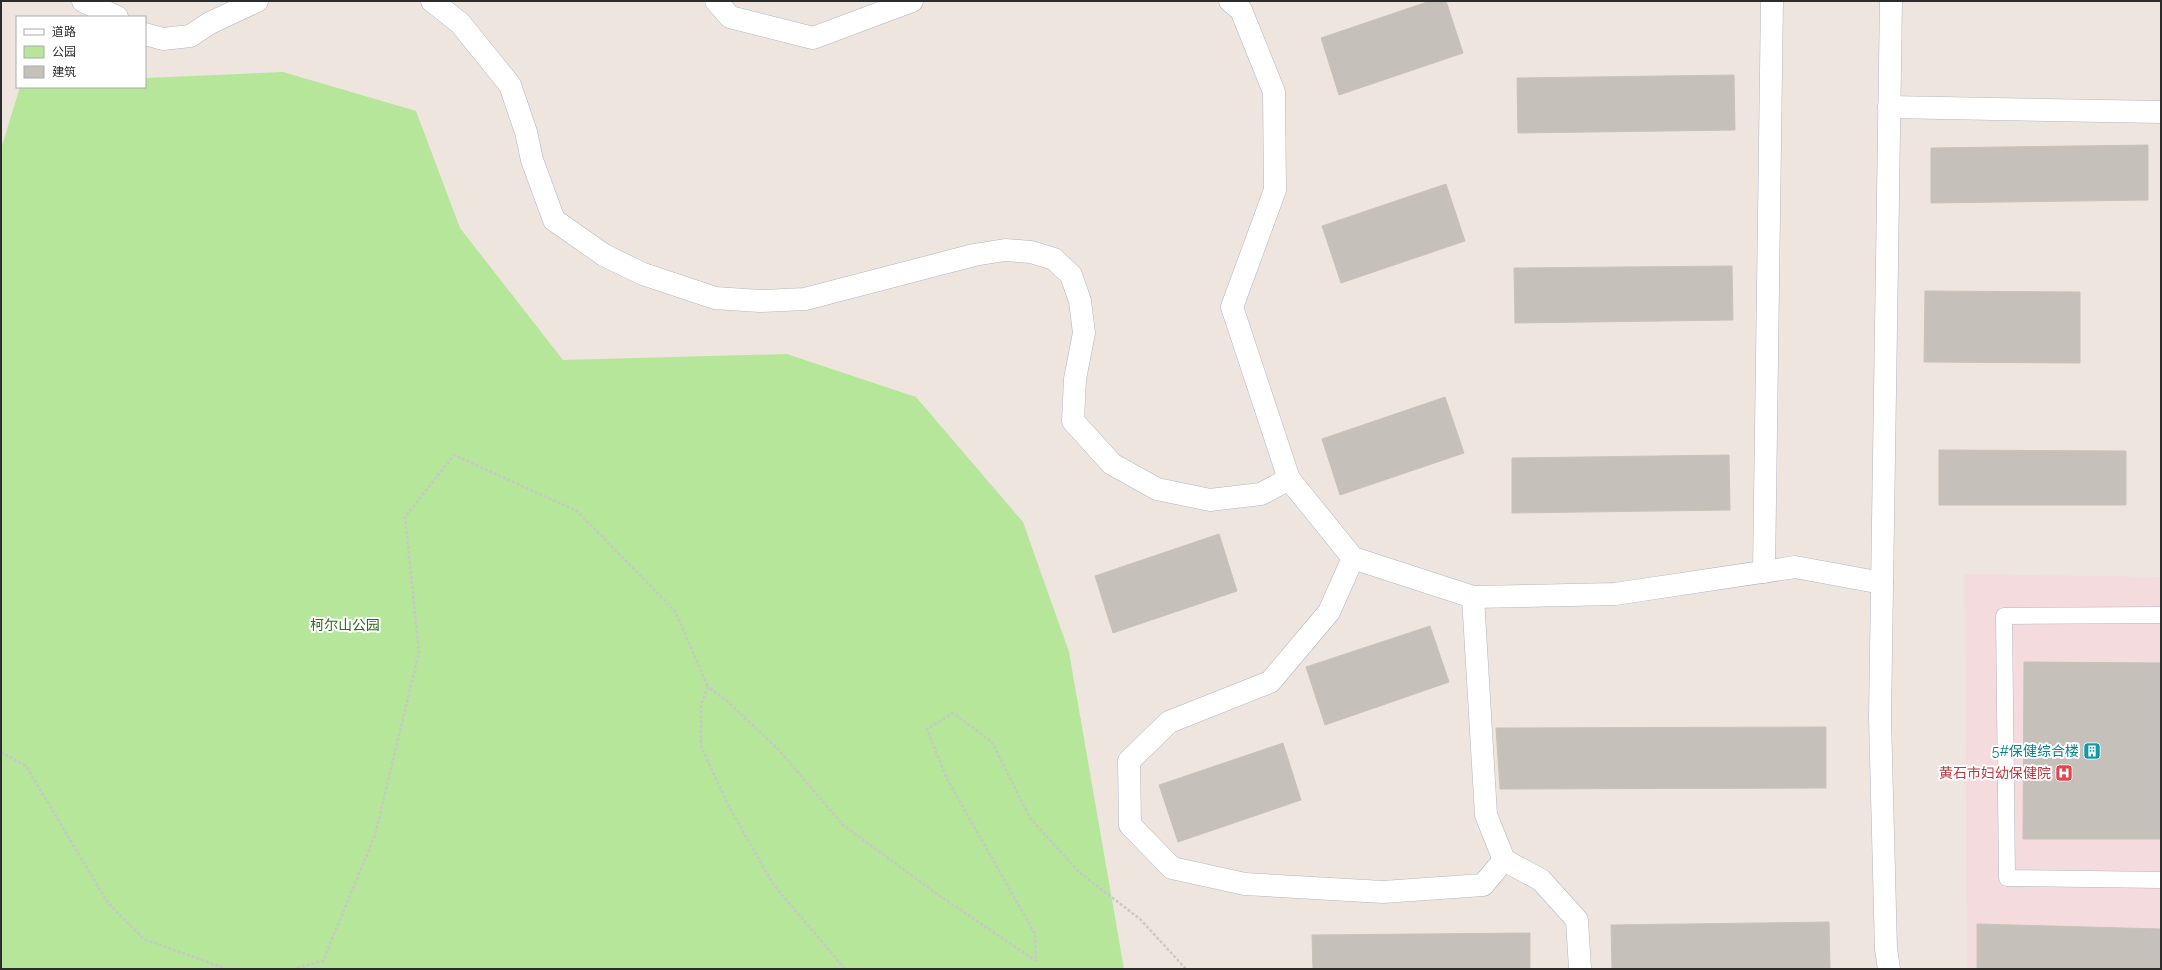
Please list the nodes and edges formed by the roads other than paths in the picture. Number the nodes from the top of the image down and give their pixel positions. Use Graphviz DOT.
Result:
graph roads {
  1 [pos="83,1"];
  2 [pos="257,1"];
  3 [pos="432,1"];
  4 [pos="716,1"];
  5 [pos="912,1"];
  6 [pos="1230,1"];
  7 [pos="1772,1"];
  8 [pos="1891,1"];
  9 [pos="115,16"];
  10 [pos="146,34"];
  11 [pos="1889,107"];
  12 [pos="2161,112"];
  13 [pos="1289,479"];
  14 [pos="1353,558"];
  15 [pos="1764,572"];
  16 [pos="1882,583"];
  17 [pos="1473,597"];
  18 [pos="2161,615"];
  19 [pos="1504,860"];
  20 [pos="2161,880"];
  21 [pos="1580,969"];
  22 [pos="1889,969"];
  1 -- 9 [label="street"];
  2 -- 10 [label="street"];
  3 -- 13 [label="street"];
  4 -- 5 [label="street"];
  6 -- 13 [label="street"];
  7 -- 15 [label="street"];
  8 -- 11 [label="street"];
  11 -- 12 [label="street"];
  11 -- 16 [label="street"];
  13 -- 14 [label="street"];
  14 -- 17 [label="street"];
  14 -- 19 [label="street"];
  15 -- 16 [label="street"];
  15 -- 17 [label="street"];
  16 -- 22 [label="street"];
  17 -- 19 [label="street"];
  18 -- 20 [label="lane"];
  19 -- 21 [label="street"];
}
